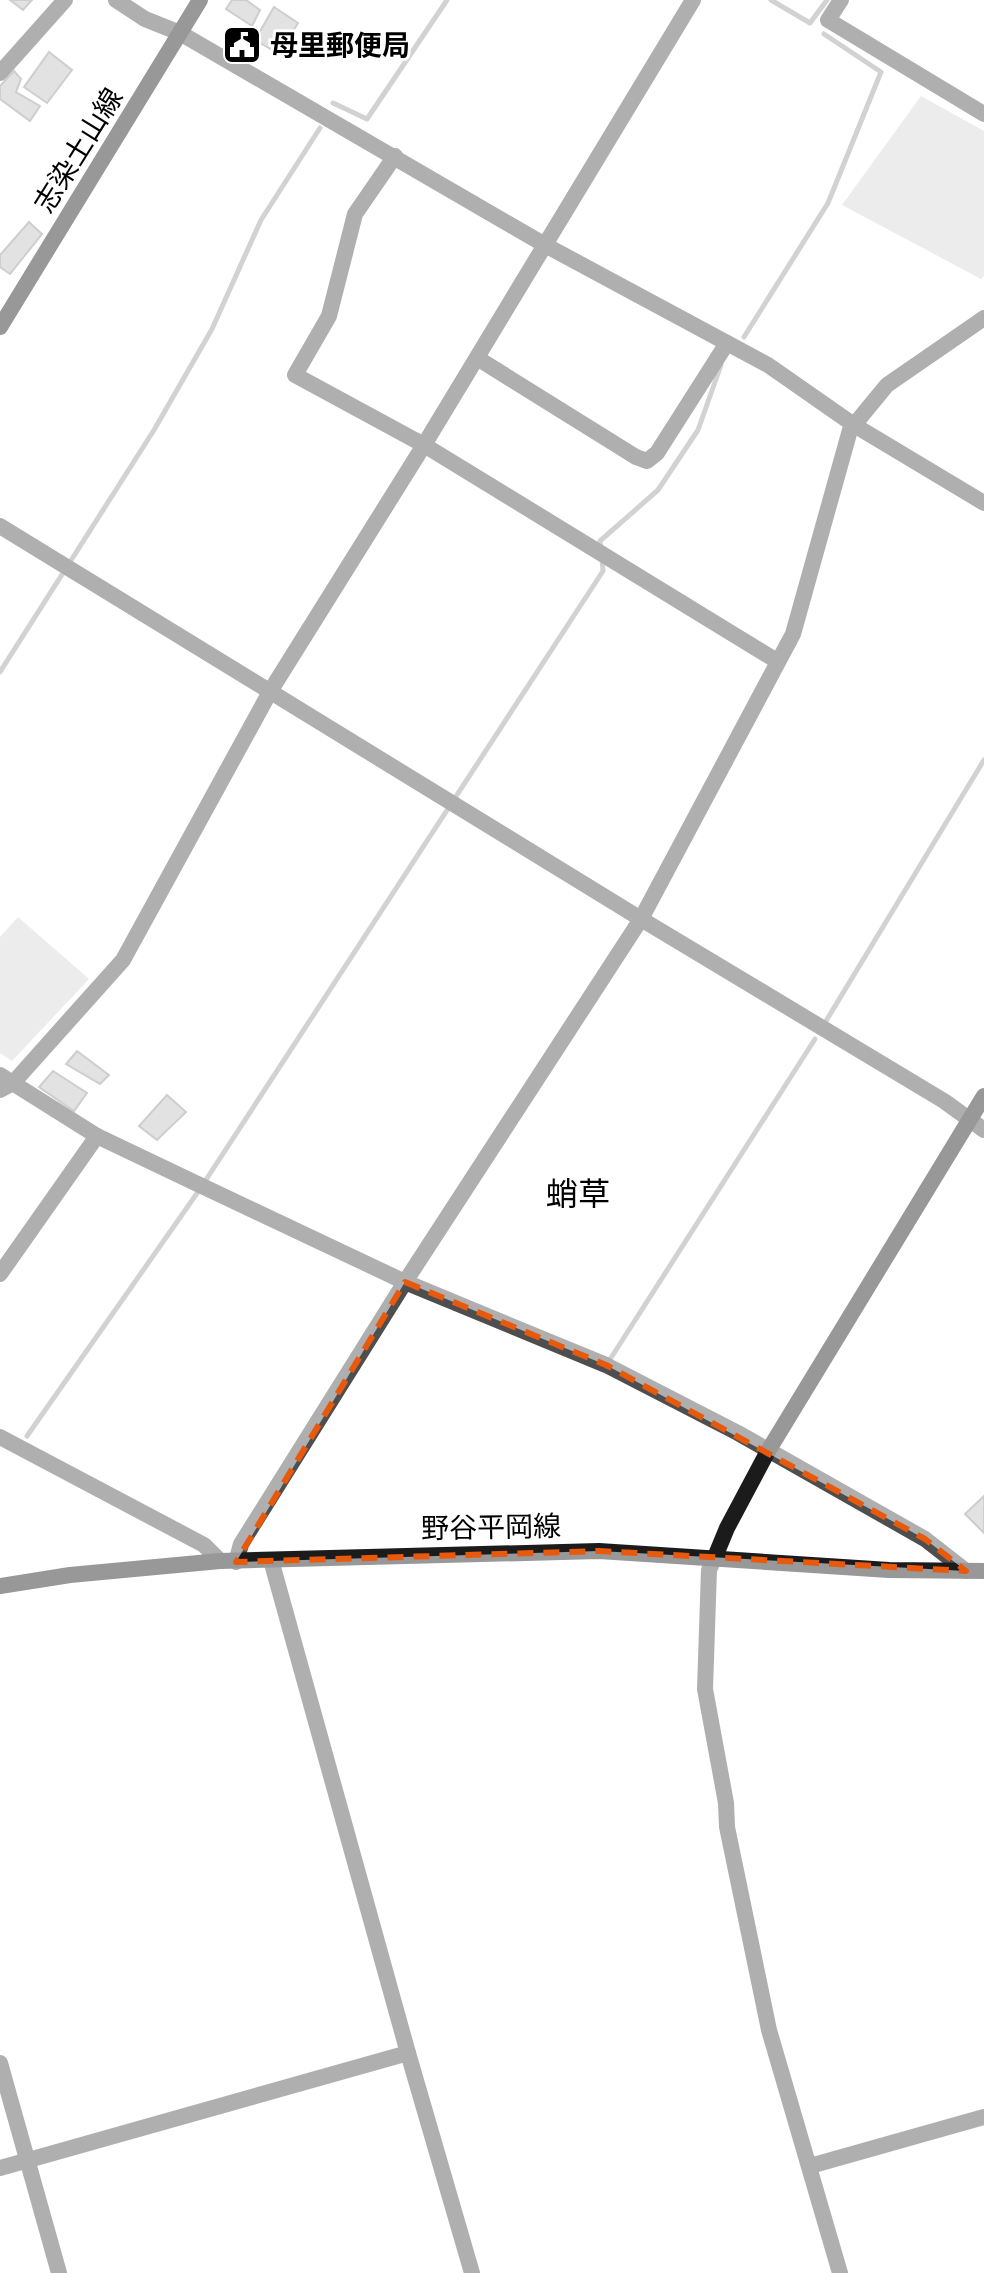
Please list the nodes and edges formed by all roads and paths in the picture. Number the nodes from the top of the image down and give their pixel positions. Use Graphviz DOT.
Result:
graph roads {
  1 [pos="65,0"];
  2 [pos="116,0"];
  3 [pos="200,0"];
  4 [pos="693,0"];
  5 [pos="841,0"];
  6 [pos="180,33"];
  7 [pos="0,73"];
  8 [pos="984,114"];
  9 [pos="395,156"];
  10 [pos="545,245"];
  11 [pos="984,318"];
  12 [pos="0,327"];
  13 [pos="727,343"];
  14 [pos="477,358"];
  15 [pos="854,425"];
  16 [pos="424,445"];
  17 [pos="984,503"];
  18 [pos="0,526"];
  19 [pos="777,661"];
  20 [pos="271,690"];
  21 [pos="641,919"];
  22 [pos="4,1083"];
  23 [pos="984,1096"];
  24 [pos="969,1121"];
  25 [pos="984,1130"];
  26 [pos="97,1136"];
  27 [pos="0,1274"];
  28 [pos="405,1282"];
  29 [pos="0,1437"];
  30 [pos="768,1451"];
  31 [pos="715,1557"];
  32 [pos="271,1560"];
  33 [pos="228,1561"];
  34 [pos="966,1571"];
  35 [pos="984,1571"];
  36 [pos="0,1586"];
  37 [pos="408,2053"];
  38 [pos="0,2063"];
  39 [pos="984,2117"];
  40 [pos="27,2161"];
  41 [pos="810,2166"];
  42 [pos="0,2168"];
  43 [pos="59,2273"];
  44 [pos="472,2273"];
  45 [pos="840,2273"];
  1 -- 7 [label="street"];
  2 -- 6 [label="street"];
  3 -- 6 [label="main road, 志染土山線"];
  4 -- 10 [label="street"];
  5 -- 8 [label="street"];
  6 -- 9 [label="street"];
  6 -- 12 [label="main road, 志染土山線"];
  9 -- 10 [label="street"];
  9 -- 16 [label="street"];
  10 -- 13 [label="street"];
  10 -- 14 [label="street"];
  11 -- 15 [label="street"];
  13 -- 14 [label="street"];
  13 -- 15 [label="street"];
  14 -- 16 [label="street"];
  15 -- 17 [label="street"];
  15 -- 19 [label="street"];
  16 -- 19 [label="street"];
  16 -- 20 [label="street"];
  18 -- 20 [label="street"];
  19 -- 21 [label="street"];
  20 -- 21 [label="street"];
  20 -- 22 [label="street"];
  21 -- 24 [label="street"];
  21 -- 28 [label="street"];
  22 -- 26 [label="street"];
  23 -- 24 [label="main road"];
  24 -- 25 [label="street"];
  24 -- 30 [label="main road"];
  26 -- 27 [label="street"];
  26 -- 28 [label="street"];
  28 -- 30 [label="street"];
  28 -- 33 [label="street"];
  29 -- 33 [label="street"];
  30 -- 31 [label="main road"];
  30 -- 34 [label="street"];
  31 -- 32 [label="main road, 野谷平岡線"];
  31 -- 34 [label="main road, 野谷平岡線"];
  31 -- 41 [label="street"];
  32 -- 33 [label="main road, 野谷平岡線"];
  32 -- 37 [label="street"];
  33 -- 36 [label="main road, 野谷平岡線"];
  34 -- 35 [label="main road, 野谷平岡線"];
  37 -- 40 [label="street"];
  37 -- 44 [label="street"];
  38 -- 40 [label="street"];
  39 -- 41 [label="street"];
  40 -- 42 [label="street"];
  40 -- 43 [label="street"];
  41 -- 45 [label="street"];
}
